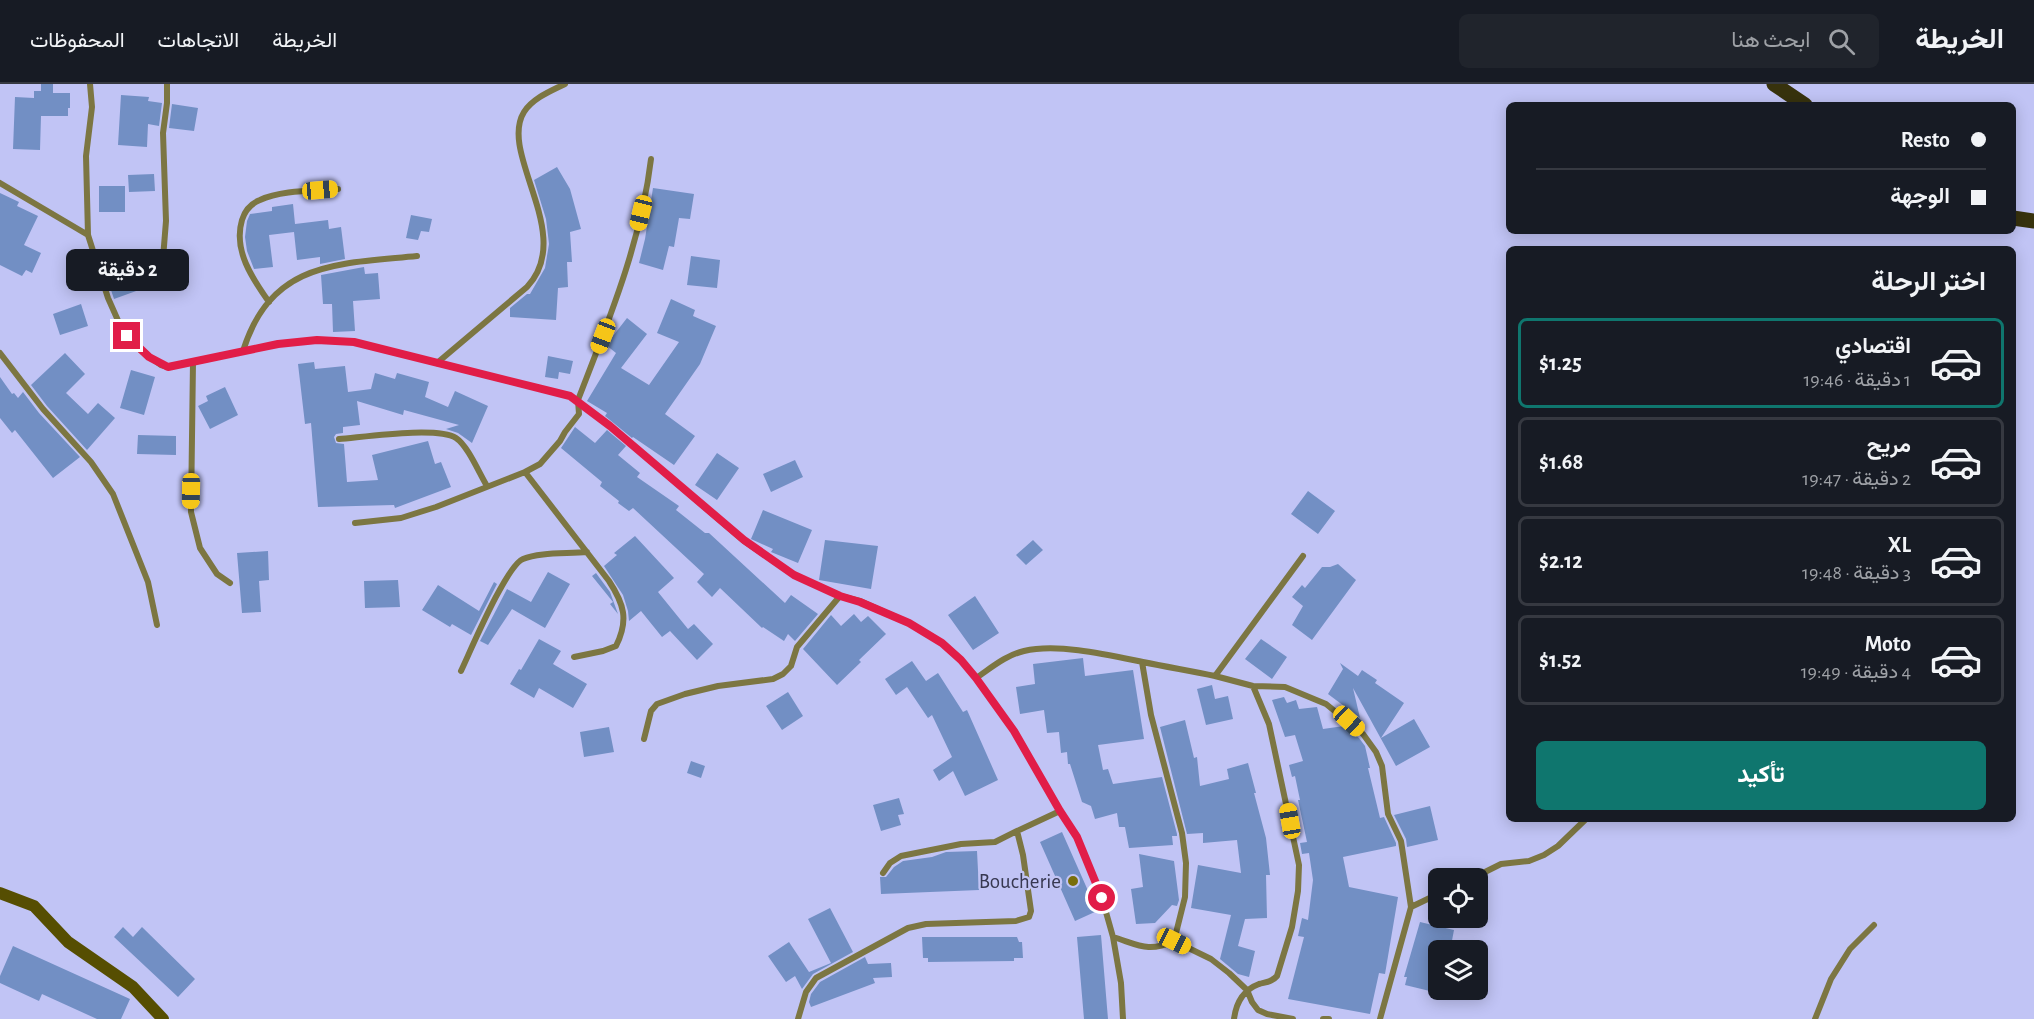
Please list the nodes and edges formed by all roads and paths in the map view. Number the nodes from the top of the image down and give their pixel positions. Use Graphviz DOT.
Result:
graph roads {
  1 [pos="90,84"];
  2 [pos="167,84"];
  3 [pos="565,84"];
  4 [pos="1774,84"];
  5 [pos="1801,102"];
  6 [pos="651,159"];
  7 [pos="0,183"];
  8 [pos="339,189"];
  9 [pos="2016,218"];
  10 [pos="2034,221"];
  11 [pos="88,235"];
  12 [pos="417,256"];
  13 [pos="162,271"];
  14 [pos="269,302"];
  15 [pos="243,351"];
  16 [pos="0,353"];
  17 [pos="193,362"];
  18 [pos="437,363"];
  19 [pos="578,400"];
  20 [pos="339,439"];
  21 [pos="525,472"];
  22 [pos="486,486"];
  23 [pos="355,523"];
  24 [pos="587,552"];
  25 [pos="1304,556"];
  26 [pos="230,583"];
  27 [pos="840,596"];
  28 [pos="157,625"];
  29 [pos="574,657"];
  30 [pos="1142,662"];
  31 [pos="461,671"];
  32 [pos="1215,676"];
  33 [pos="976,678"];
  34 [pos="1253,686"];
  35 [pos="644,739"];
  36 [pos="1060,811"];
  37 [pos="1583,822"];
  38 [pos="1017,831"];
  39 [pos="1488,870"];
  40 [pos="883,873"];
  41 [pos="0,893"];
  42 [pos="1428,899"];
  43 [pos="1412,907"];
  44 [pos="1874,925"];
  45 [pos="1113,937"];
  46 [pos="1174,941"];
  47 [pos="1246,990"];
  48 [pos="163,1019"];
  49 [pos="798,1019"];
  50 [pos="1123,1019"];
  51 [pos="1234,1019"];
  52 [pos="1293,1019"];
  53 [pos="1323,1019"];
  54 [pos="1329,1019"];
  55 [pos="1380,1019"];
  56 [pos="1815,1019"];
  1 -- 11 [label="street"];
  2 -- 13 [label="street"];
  3 -- 18 [label="street"];
  4 -- 5 [label="main road"];
  6 -- 19 [label="street"];
  7 -- 11 [label="street"];
  8 -- 14 [label="street"];
  9 -- 10 [label="main road"];
  11 -- 17 [label="street"];
  12 -- 14 [label="street"];
  14 -- 15 [label="street"];
  15 -- 17 [label="street"];
  15 -- 18 [label="street"];
  16 -- 28 [label="street"];
  17 -- 26 [label="street"];
  18 -- 19 [label="street"];
  19 -- 21 [label="street"];
  19 -- 27 [label="street"];
  20 -- 22 [label="street"];
  21 -- 22 [label="street"];
  21 -- 24 [label="street"];
  22 -- 23 [label="street"];
  24 -- 29 [label="street"];
  24 -- 31 [label="street"];
  25 -- 32 [label="street"];
  27 -- 33 [label="street"];
  27 -- 35 [label="street"];
  30 -- 32 [label="street"];
  30 -- 33 [label="street"];
  30 -- 46 [label="street"];
  32 -- 34 [label="street"];
  33 -- 36 [label="street"];
  34 -- 43 [label="street"];
  34 -- 47 [label="street"];
  36 -- 38 [label="street"];
  36 -- 45 [label="street"];
  37 -- 39 [label="street"];
  38 -- 40 [label="street"];
  38 -- 49 [label="street"];
  41 -- 48 [label="main road"];
  42 -- 43 [label="street"];
  43 -- 55 [label="street"];
  44 -- 56 [label="street"];
  45 -- 46 [label="street"];
  45 -- 50 [label="street"];
  46 -- 47 [label="street"];
  47 -- 51 [label="street"];
  47 -- 52 [label="street"];
  53 -- 54 [label="street"];
}
